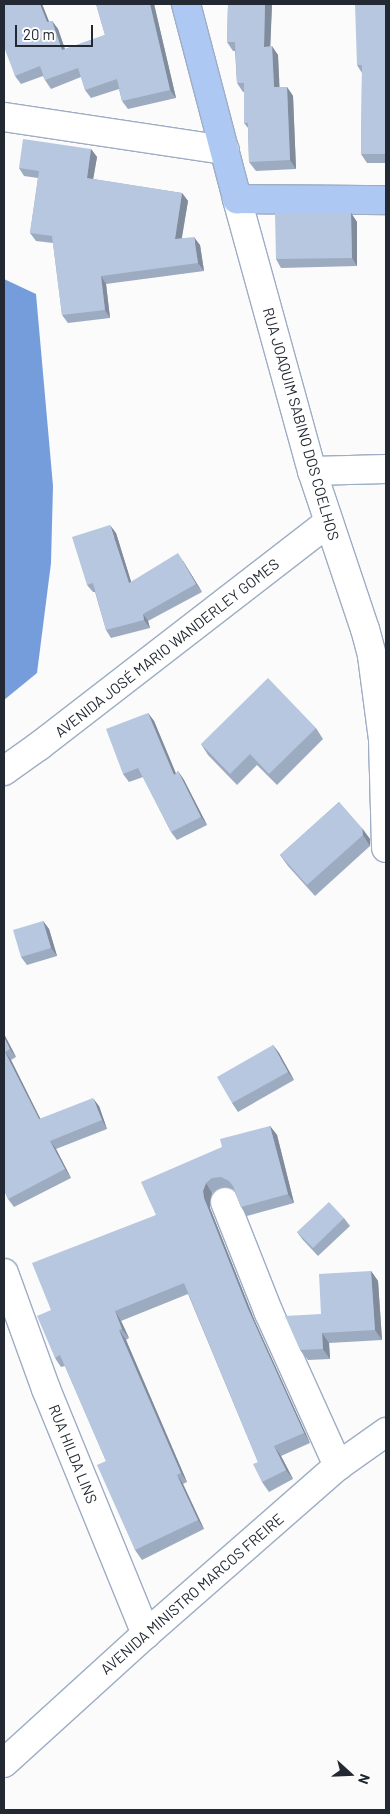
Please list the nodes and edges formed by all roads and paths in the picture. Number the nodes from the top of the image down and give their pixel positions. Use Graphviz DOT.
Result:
graph roads {
  1 [pos="186,4"];
  2 [pos="4,117"];
  3 [pos="225,150"];
  4 [pos="236,200"];
  5 [pos="386,200"];
  6 [pos="386,469"];
  7 [pos="312,471"];
  8 [pos="329,522"];
  9 [pos="385,739"];
  10 [pos="4,770"];
  11 [pos="386,848"];
  12 [pos="226,1202"];
  13 [pos="4,1273"];
  14 [pos="386,1432"];
  15 [pos="338,1466"];
  16 [pos="146,1634"];
  17 [pos="4,1763"];
  1 -- 3 [label="main road, RUA JOAQUIM SABINO DOS COELHOS"];
  2 -- 3 [label="street"];
  3 -- 4 [label="main road, RUA JOAQUIM SABINO DOS COELHOS"];
  4 -- 5 [label="main road"];
  4 -- 7 [label="street, RUA JOAQUIM SABINO DOS COELHOS"];
  6 -- 7 [label="street"];
  7 -- 8 [label="street, RUA JOAQUIM SABINO DOS COELHOS"];
  8 -- 9 [label="street, RUA JOAQUIM SABINO DOS COELHOS"];
  8 -- 10 [label="street, AVENIDA JOSÉ MARIO WANDERLEY GOMES"];
  9 -- 11 [label="street, RUA JOAQUIM SABINO DOS COELHOS"];
  12 -- 15 [label="street"];
  13 -- 16 [label="street, RUA HILDA LINS"];
  14 -- 15 [label="street, AVENIDA MINISTRO MARCOS FREIRE"];
  15 -- 16 [label="street, AVENIDA MINISTRO MARCOS FREIRE"];
  16 -- 17 [label="street, AVENIDA MINISTRO MARCOS FREIRE"];
}
